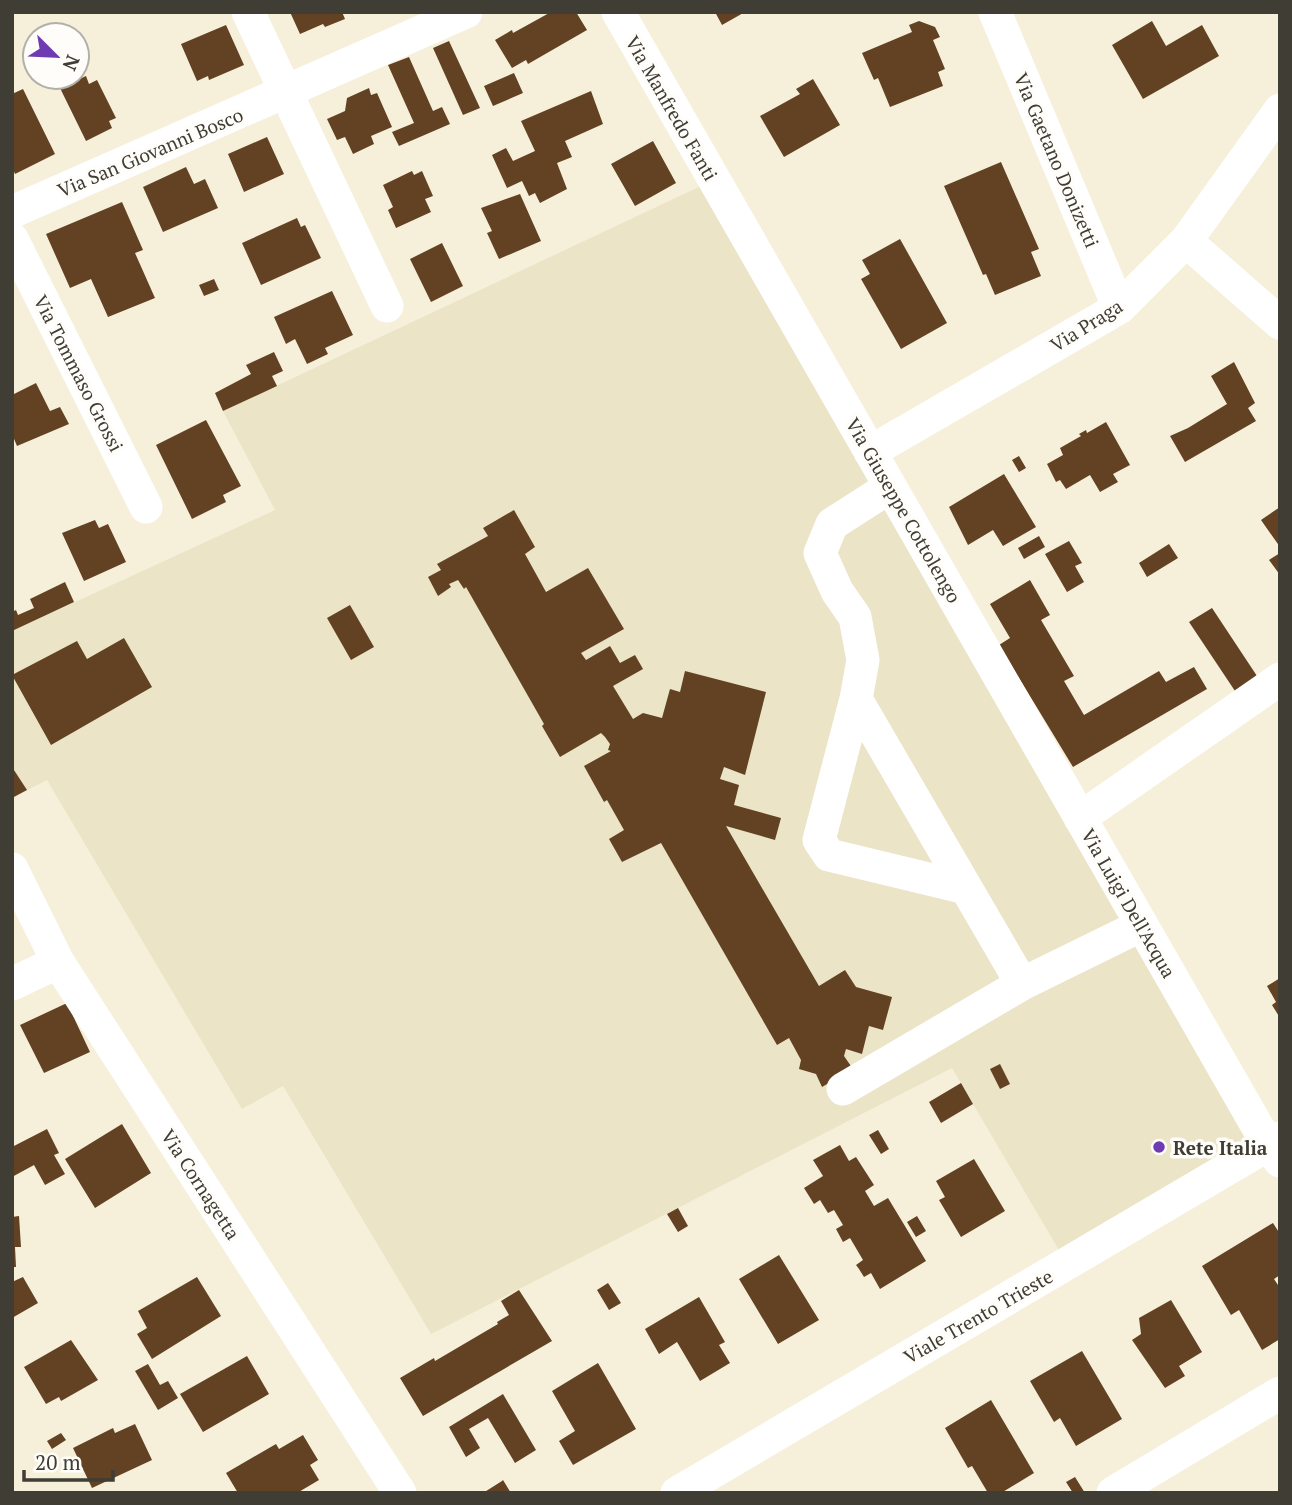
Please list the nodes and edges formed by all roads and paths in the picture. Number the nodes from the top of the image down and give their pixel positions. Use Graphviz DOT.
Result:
graph roads {
  1 [pos="248,12"];
  2 [pos="466,12"];
  3 [pos="618,12"];
  4 [pos="995,12"];
  5 [pos="287,93"];
  6 [pos="1280,110"];
  7 [pos="727,203"];
  8 [pos="12,212"];
  9 [pos="12,239"];
  10 [pos="1186,241"];
  11 [pos="387,306"];
  12 [pos="1119,308"];
  13 [pos="1280,323"];
  14 [pos="870,452"];
  15 [pos="890,487"];
  16 [pos="146,507"];
  17 [pos="1280,679"];
  18 [pos="856,699"];
  19 [pos="1080,818"];
  20 [pos="12,869"];
  21 [pos="966,888"];
  22 [pos="1142,925"];
  23 [pos="58,962"];
  24 [pos="12,984"];
  25 [pos="1022,985"];
  26 [pos="843,1089"];
  27 [pos="1276,1148"];
  28 [pos="1280,1394"];
  29 [pos="400,1493"];
  30 [pos="677,1493"];
  31 [pos="1113,1493"];
  1 -- 5 [label="street"];
  2 -- 5 [label="street, Via San Giovanni Bosco"];
  3 -- 7 [label="street, Via Manfredo Fanti"];
  4 -- 12 [label="street, Via Gaetano Donizetti"];
  5 -- 8 [label="street, Via San Giovanni Bosco"];
  5 -- 11 [label="street"];
  6 -- 10 [label="street, Via Praga"];
  7 -- 14 [label="street, Via Giuseppe Cottolengo"];
  9 -- 16 [label="street, Via Tommaso Grossi"];
  10 -- 12 [label="street, Via Praga"];
  10 -- 13 [label="street"];
  12 -- 14 [label="street, Via Praga"];
  14 -- 15 [label="street, Via Giuseppe Cottolengo"];
  15 -- 18 [label="street"];
  15 -- 19 [label="street, Via Giuseppe Cottolengo"];
  17 -- 19 [label="street, Via Luigi Dell'Acqua"];
  18 -- 21 [label="street"];
  18 -- 21 [label="street"];
  19 -- 22 [label="street, Via Luigi Dell'Acqua"];
  20 -- 23 [label="street, Via Cornagetta"];
  21 -- 25 [label="street"];
  22 -- 25 [label="street"];
  22 -- 27 [label="street, Via Luigi Dell'Acqua"];
  23 -- 24 [label="street"];
  23 -- 29 [label="street, Via Cornagetta"];
  25 -- 26 [label="street"];
  27 -- 30 [label="street, Viale Trento Trieste"];
  28 -- 31 [label="street"];
}
